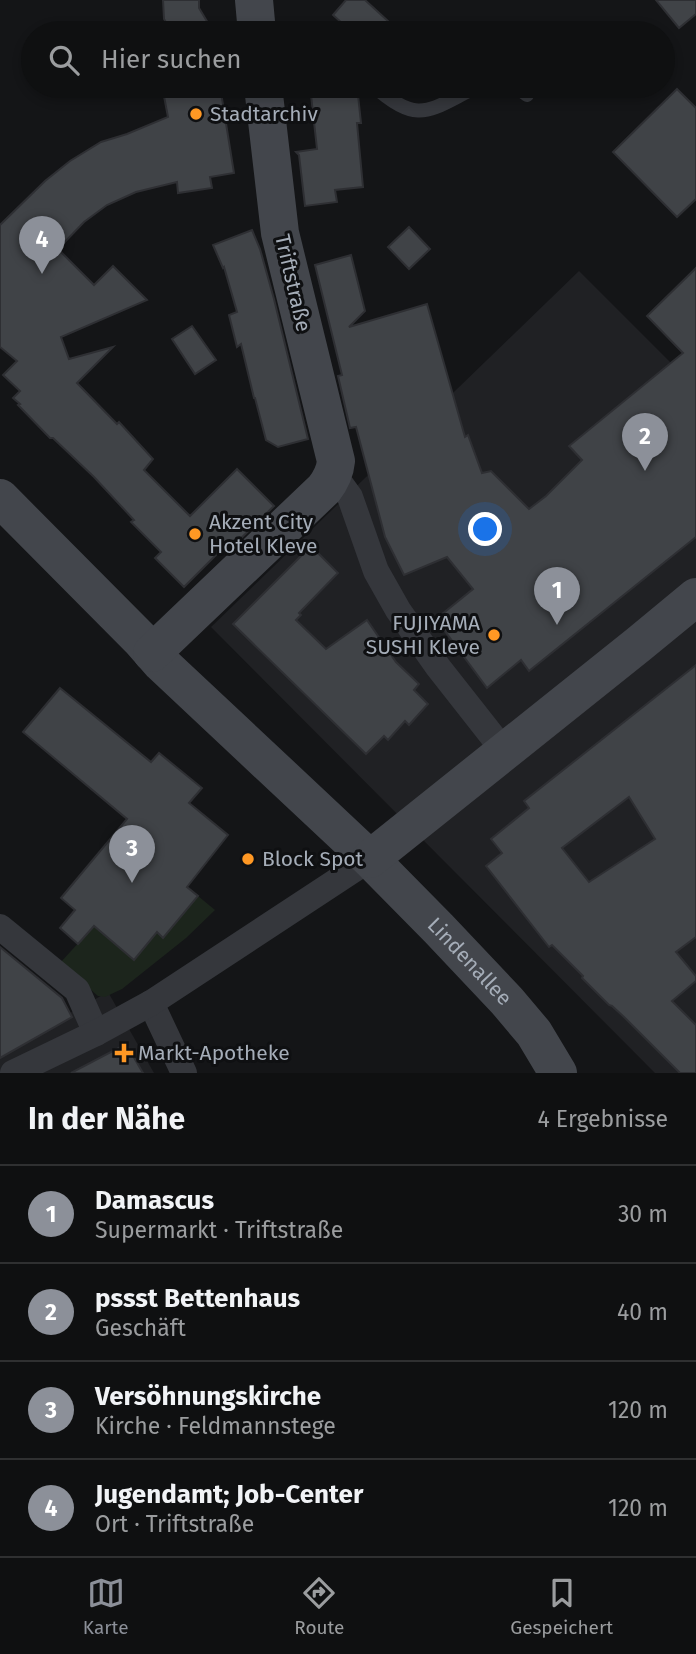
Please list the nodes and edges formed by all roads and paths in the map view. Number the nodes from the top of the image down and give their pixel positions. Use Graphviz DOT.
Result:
graph roads {
  1 [pos="254,0"];
  2 [pos="256,21"];
  3 [pos="264,98"];
  4 [pos="387,98"];
  5 [pos="455,98"];
  6 [pos="332,478"];
  7 [pos="0,498"];
  8 [pos="696,597"];
  9 [pos="152,653"];
  10 [pos="493,737"];
  11 [pos="370,859"];
  12 [pos="0,927"];
  13 [pos="151,1003"];
  14 [pos="96,1033"];
  15 [pos="13,1073"];
  16 [pos="184,1073"];
  17 [pos="558,1073"];
  1 -- 2 [label="main road"];
  3 -- 6 [label="main road, Triftstraße"];
  4 -- 5 [label="lane"];
  6 -- 9 [label="main road"];
  6 -- 10 [label="street"];
  7 -- 9 [label="main road, Lindenallee"];
  8 -- 10 [label="main road"];
  9 -- 11 [label="main road, Lindenallee"];
  10 -- 11 [label="main road"];
  11 -- 13 [label="street"];
  11 -- 17 [label="main road, Lindenallee"];
  12 -- 14 [label="street"];
  13 -- 14 [label="street"];
  13 -- 16 [label="street"];
  14 -- 15 [label="street"];
}
